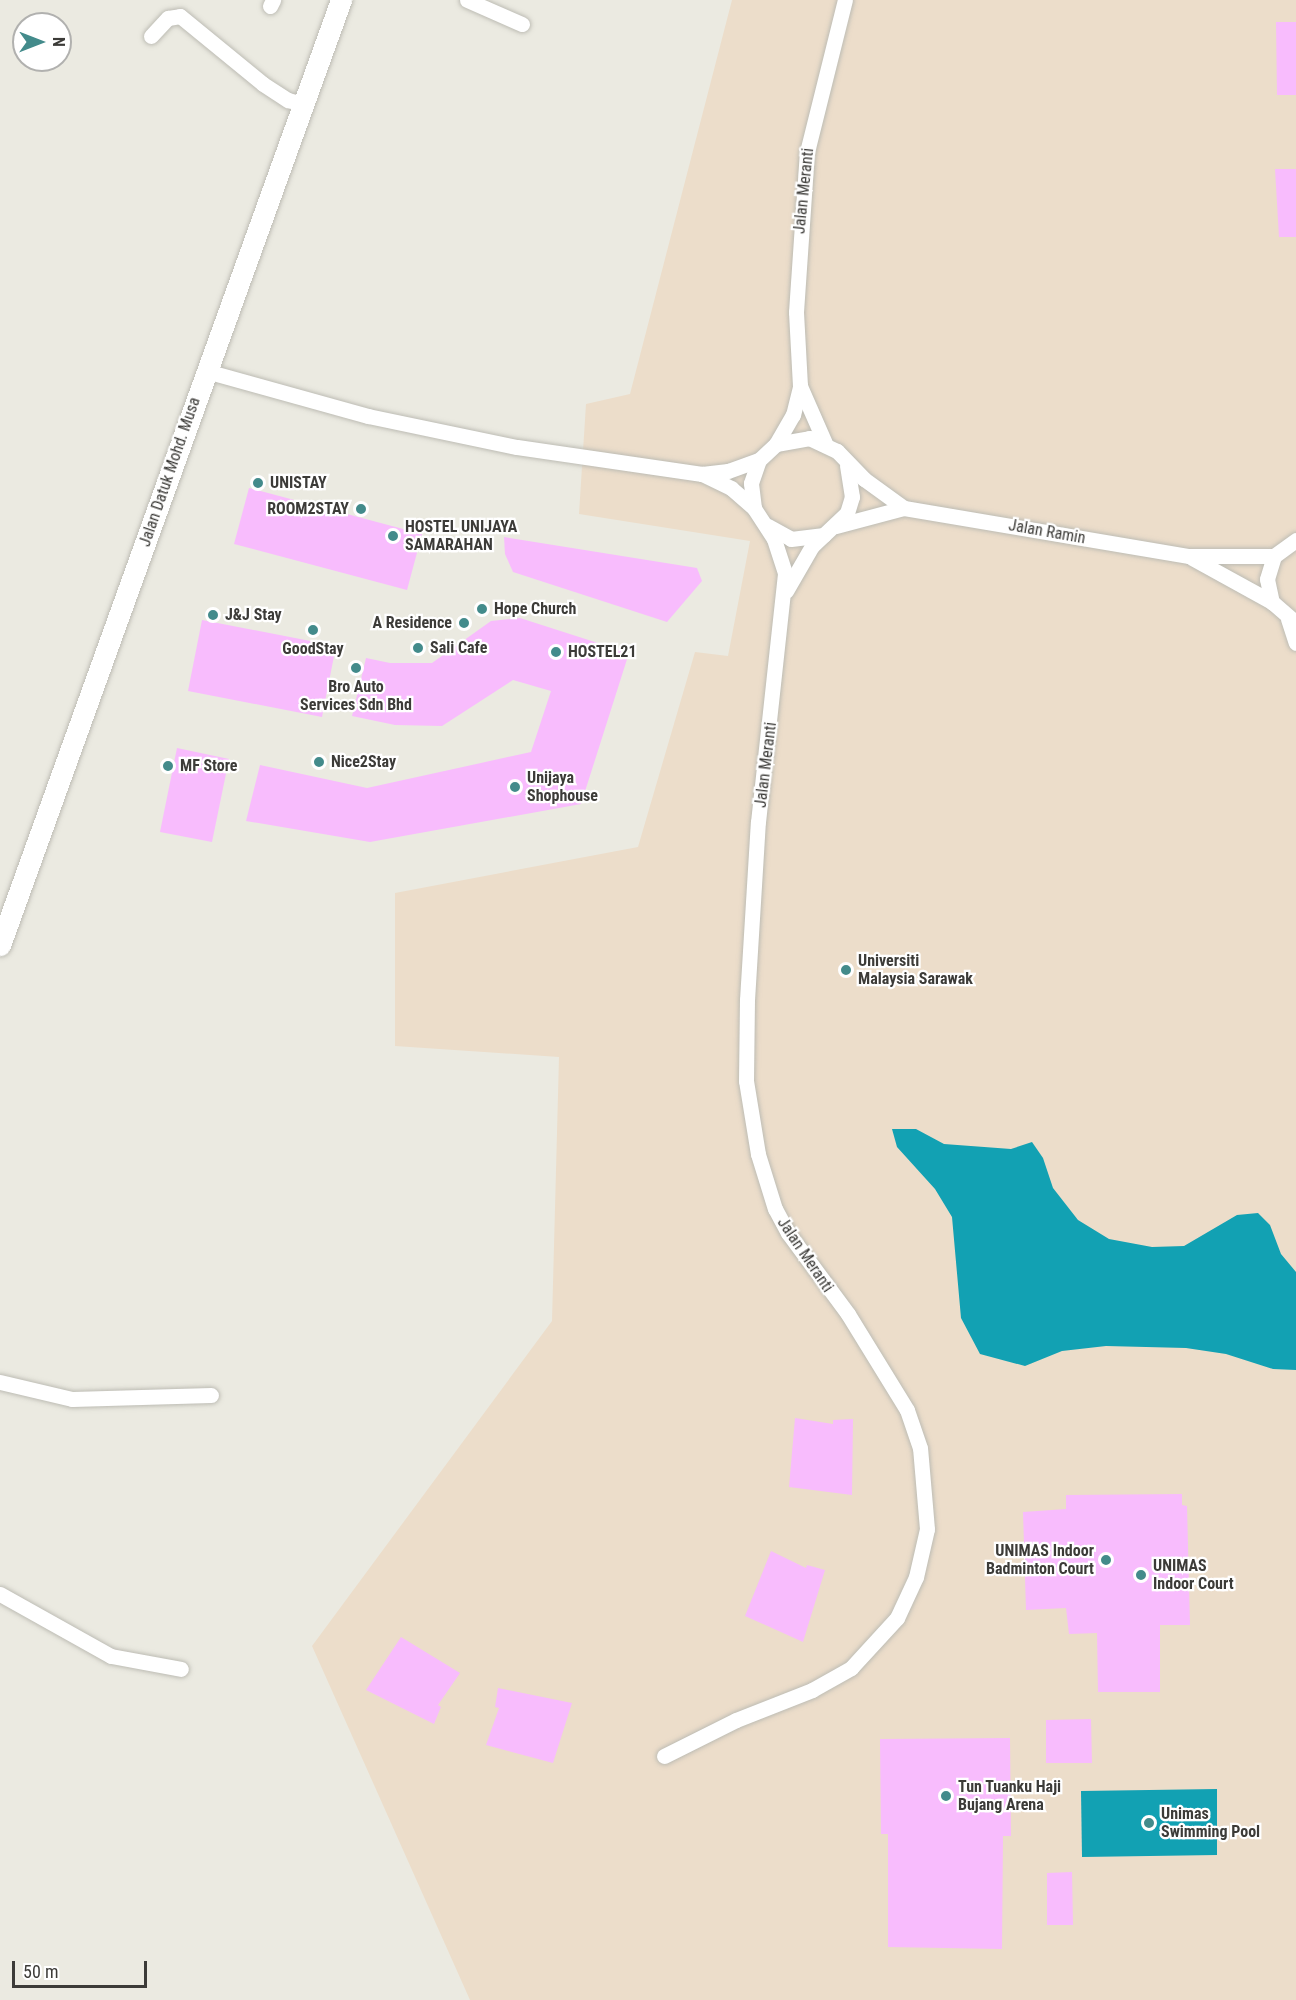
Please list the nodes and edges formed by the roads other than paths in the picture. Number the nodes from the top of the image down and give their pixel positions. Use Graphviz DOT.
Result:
graph roads {
  1 [pos="341,0"];
  2 [pos="467,0"];
  3 [pos="845,0"];
  4 [pos="522,24"];
  5 [pos="151,36"];
  6 [pos="303,104"];
  7 [pos="206,371"];
  8 [pos="800,386"];
  9 [pos="825,443"];
  10 [pos="776,444"];
  11 [pos="759,460"];
  12 [pos="846,464"];
  13 [pos="702,474"];
  14 [pos="754,508"];
  15 [pos="904,508"];
  16 [pos="763,522"];
  17 [pos="830,531"];
  18 [pos="1296,540"];
  19 [pos="1189,556"];
  20 [pos="1274,556"];
  21 [pos="785,593"];
  22 [pos="1272,602"];
  23 [pos="1292,621"];
  24 [pos="1296,643"];
  25 [pos="0,945"];
  26 [pos="0,1382"];
  27 [pos="211,1395"];
  28 [pos="0,1594"];
  29 [pos="181,1669"];
  30 [pos="664,1756"];
  1 -- 6 [label="street, Jalan Datuk Mohd. Musa"];
  2 -- 4 [label="street"];
  3 -- 8 [label="street, Jalan Meranti"];
  5 -- 6 [label="street"];
  6 -- 7 [label="street, Jalan Datuk Mohd. Musa"];
  7 -- 13 [label="street"];
  7 -- 25 [label="street, Jalan Datuk Mohd. Musa"];
  8 -- 9 [label="street"];
  8 -- 10 [label="street"];
  9 -- 10 [label="street"];
  9 -- 12 [label="street"];
  10 -- 11 [label="street"];
  11 -- 13 [label="street"];
  11 -- 14 [label="street"];
  12 -- 15 [label="street"];
  12 -- 17 [label="street"];
  13 -- 14 [label="street"];
  14 -- 16 [label="street"];
  15 -- 17 [label="street"];
  15 -- 19 [label="street, Jalan Ramin"];
  16 -- 17 [label="street"];
  16 -- 21 [label="street"];
  17 -- 21 [label="street"];
  18 -- 20 [label="street"];
  19 -- 20 [label="street, Jalan Ramin"];
  19 -- 22 [label="street, Jalan Ramin"];
  20 -- 22 [label="street"];
  21 -- 30 [label="street, Jalan Meranti"];
  22 -- 23 [label="street, Jalan Ramin"];
  23 -- 24 [label="street"];
  26 -- 27 [label="street"];
  28 -- 29 [label="street"];
}
